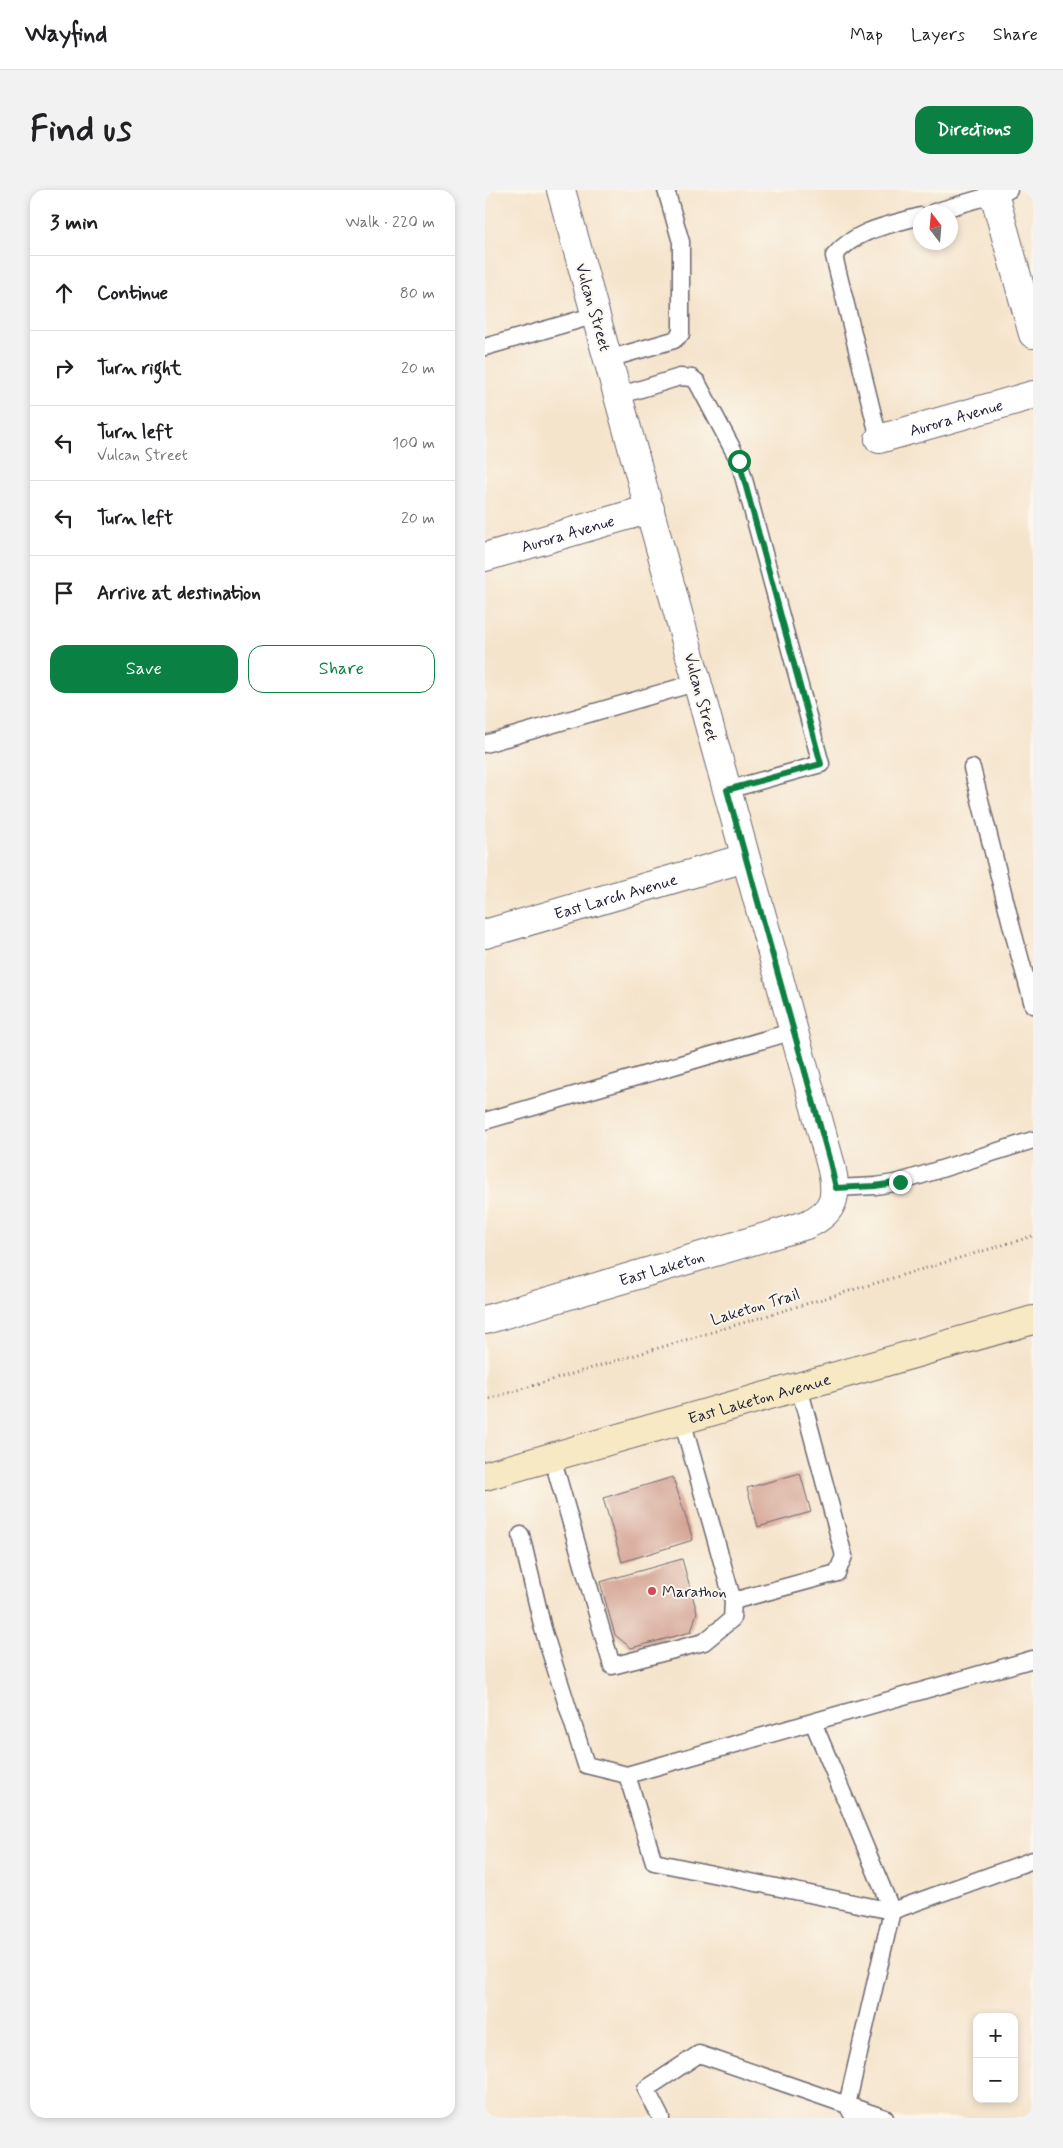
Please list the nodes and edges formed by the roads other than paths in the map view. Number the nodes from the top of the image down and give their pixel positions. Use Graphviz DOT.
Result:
graph roads {
  1 [pos="561,190"];
  2 [pos="666,190"];
  3 [pos="999,191"];
  4 [pos="956,205"];
  5 [pos="913,218"];
  6 [pos="596,315"];
  7 [pos="1033,334"];
  8 [pos="485,348"];
  9 [pos="609,359"];
  10 [pos="1033,395"];
  11 [pos="618,396"];
  12 [pos="879,439"];
  13 [pos="650,509"];
  14 [pos="485,557"];
  15 [pos="698,682"];
  16 [pos="485,744"];
  17 [pos="972,768"];
  18 [pos="727,790"];
  19 [pos="745,858"];
  20 [pos="485,934"];
  21 [pos="1033,1005"];
  22 [pos="794,1031"];
  23 [pos="485,1121"];
  24 [pos="1033,1140"];
  25 [pos="834,1197"];
  26 [pos="485,1320"];
  27 [pos="1033,1320"];
  28 [pos="799,1387"];
  29 [pos="682,1420"];
  30 [pos="552,1457"];
  31 [pos="485,1476"];
  32 [pos="521,1535"];
  33 [pos="733,1600"];
  34 [pos="1033,1660"];
  35 [pos="813,1722"];
  36 [pos="627,1775"];
  37 [pos="1033,1860"];
  38 [pos="892,1911"];
  39 [pos="850,2112"];
  40 [pos="661,2118"];
  41 [pos="885,2118"];
  1 -- 6 [label="street, Vulcan Street"];
  2 -- 9 [label="lane"];
  3 -- 4 [label="lane"];
  3 -- 7 [label="street"];
  5 -- 12 [label="lane"];
  6 -- 8 [label="lane"];
  6 -- 9 [label="street, Vulcan Street"];
  9 -- 11 [label="street, Vulcan Street"];
  10 -- 12 [label="street, Aurora Avenue"];
  11 -- 13 [label="street, Vulcan Street"];
  11 -- 18 [label="lane"];
  13 -- 14 [label="street, Aurora Avenue"];
  13 -- 15 [label="street, Vulcan Street"];
  15 -- 16 [label="lane"];
  15 -- 18 [label="street, Vulcan Street"];
  17 -- 21 [label="lane"];
  18 -- 19 [label="street, Vulcan Street"];
  19 -- 20 [label="street, East Larch Avenue"];
  19 -- 22 [label="street, Vulcan Street"];
  22 -- 23 [label="lane"];
  22 -- 25 [label="street, Vulcan Street"];
  24 -- 25 [label="lane"];
  25 -- 26 [label="street, East Laketon"];
  27 -- 28 [label="main road, East Laketon Avenue"];
  28 -- 29 [label="main road, East Laketon Avenue"];
  28 -- 33 [label="lane"];
  29 -- 30 [label="main road, East Laketon Avenue"];
  29 -- 33 [label="lane"];
  30 -- 31 [label="main road, East Laketon Avenue"];
  30 -- 33 [label="lane"];
  32 -- 36 [label="lane"];
  34 -- 35 [label="lane"];
  35 -- 36 [label="lane"];
  35 -- 38 [label="lane"];
  36 -- 38 [label="lane"];
  37 -- 38 [label="lane"];
  38 -- 39 [label="lane"];
  39 -- 40 [label="lane"];
  39 -- 41 [label="lane"];
}
